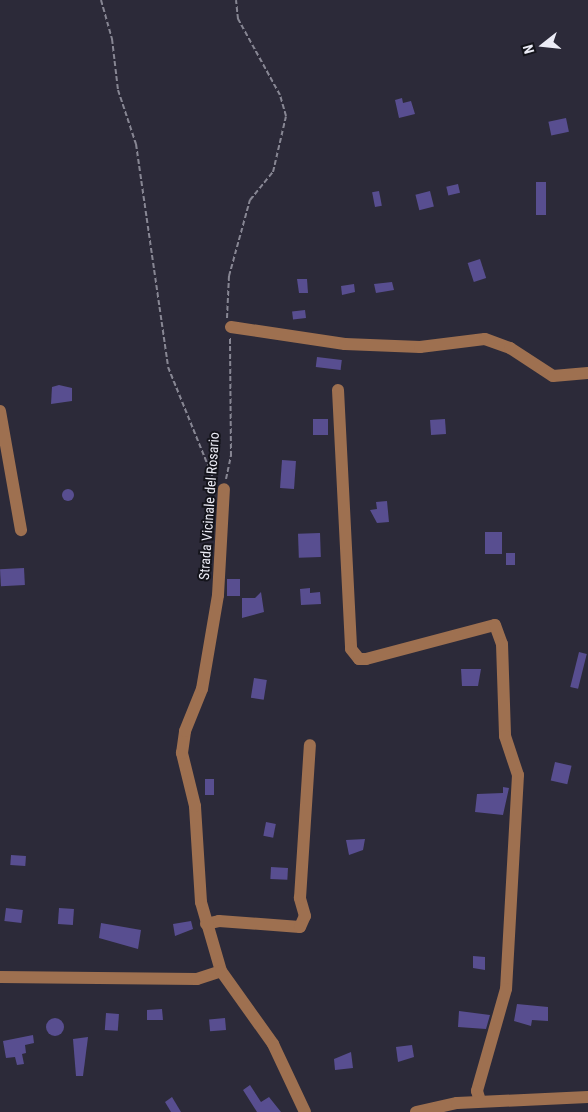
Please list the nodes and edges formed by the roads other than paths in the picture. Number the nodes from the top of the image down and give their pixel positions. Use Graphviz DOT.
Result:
graph roads {
  1 [pos="231,328"];
  2 [pos="588,373"];
  3 [pos="338,390"];
  4 [pos="0,411"];
  5 [pos="220,487"];
  6 [pos="21,530"];
  7 [pos="310,745"];
  8 [pos="206,924"];
  9 [pos="221,971"];
  10 [pos="0,978"];
  11 [pos="588,1097"];
  12 [pos="480,1101"];
  13 [pos="305,1112"];
  14 [pos="416,1112"];
  1 -- 2 [label="street"];
  3 -- 12 [label="street"];
  4 -- 6 [label="street"];
  5 -- 8 [label="street, Strada Vicinale del Rosario"];
  7 -- 8 [label="street"];
  8 -- 9 [label="street, Strada Vicinale del Rosario"];
  9 -- 10 [label="street"];
  9 -- 13 [label="street, Strada Vicinale del Rosario"];
  11 -- 12 [label="street"];
  12 -- 14 [label="street"];
}
